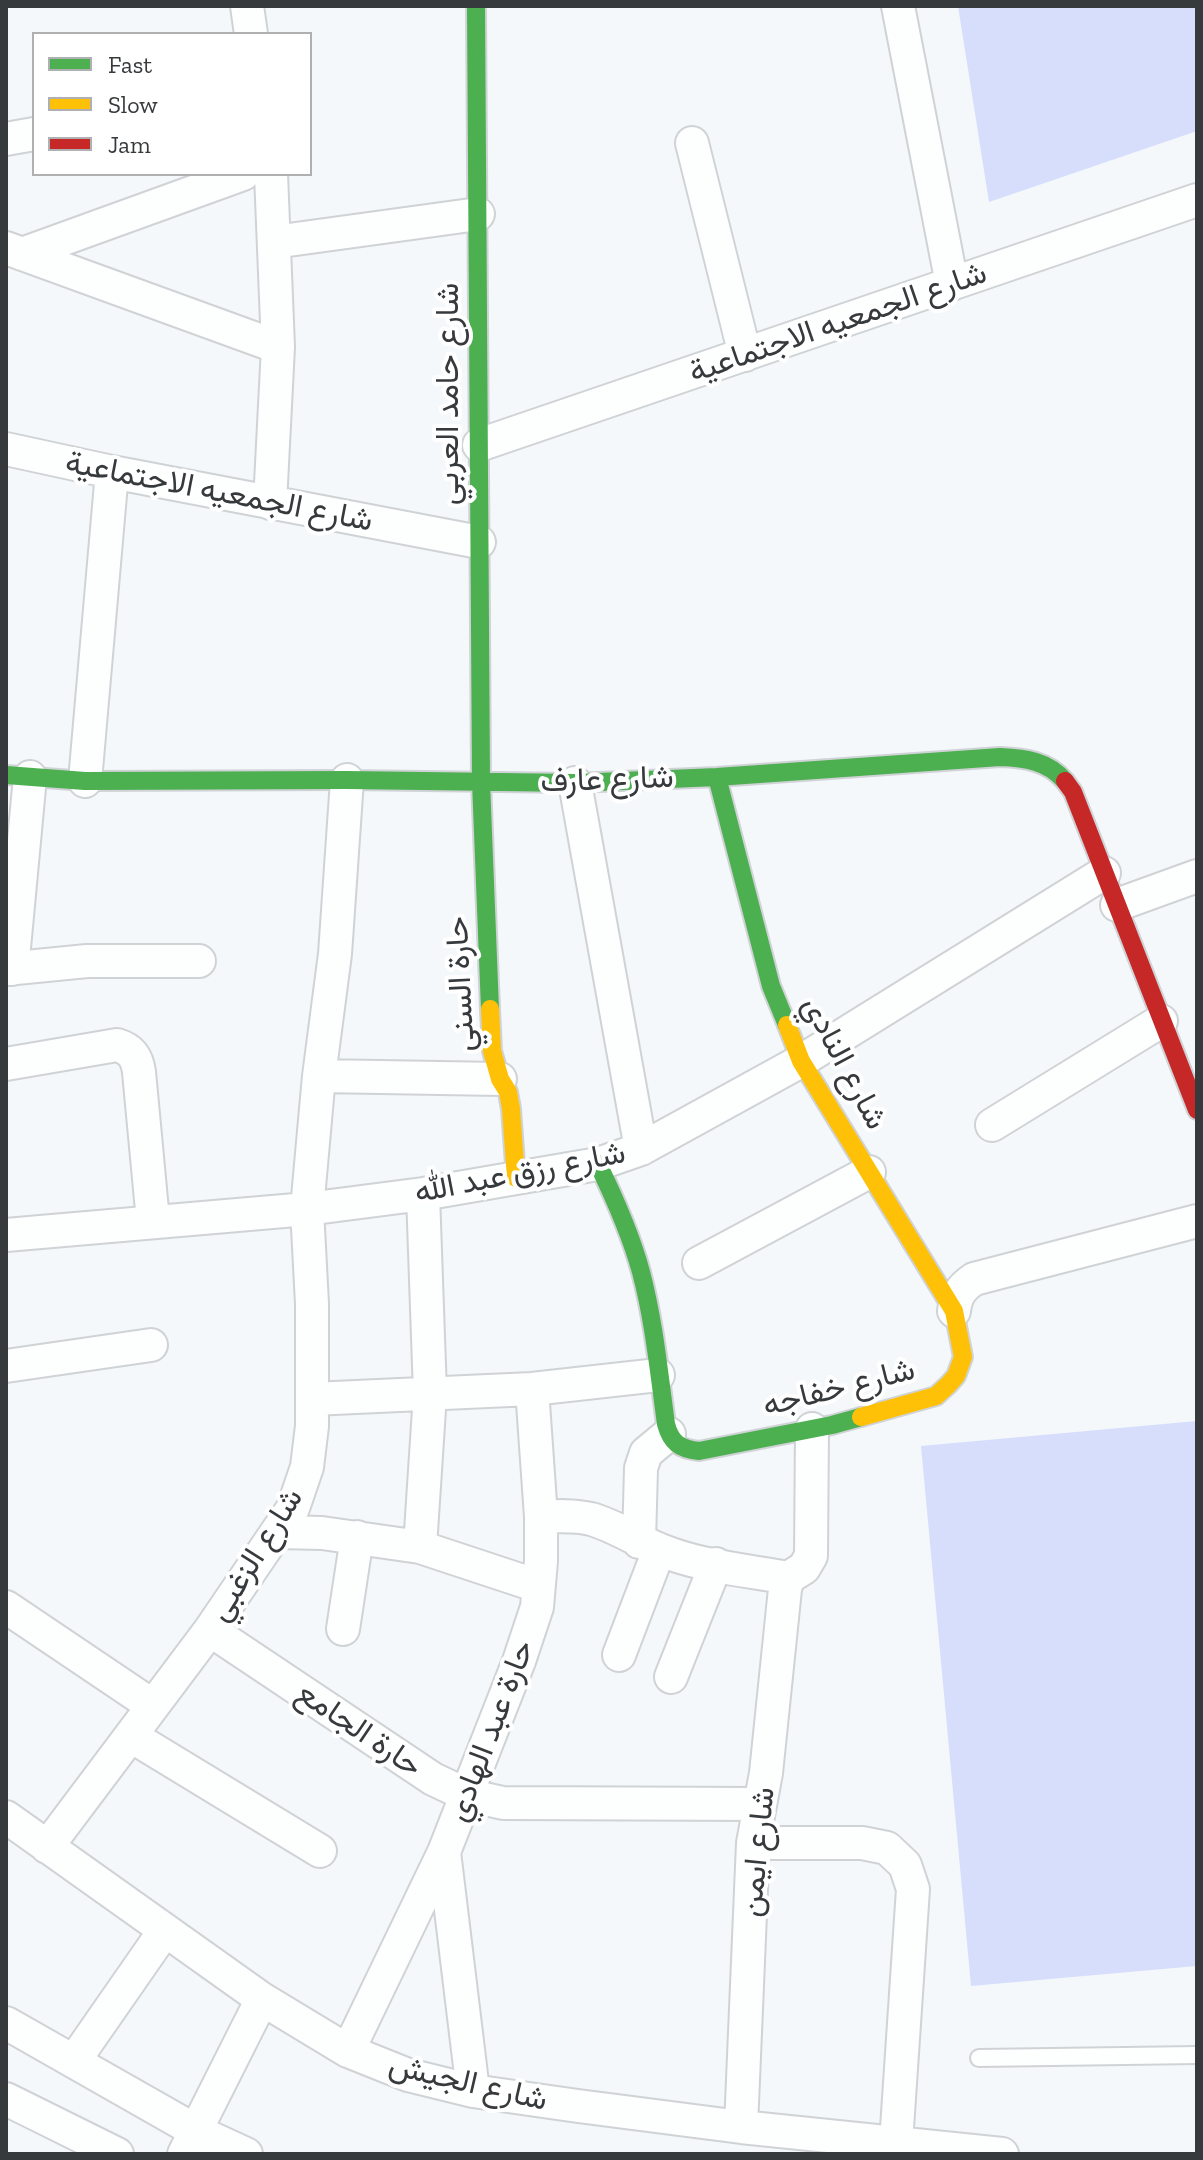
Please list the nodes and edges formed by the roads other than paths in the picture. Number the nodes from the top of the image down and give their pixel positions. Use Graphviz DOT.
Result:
graph roads {
  1 [pos="247,6"];
  2 [pos="476,6"];
  3 [pos="898,6"];
  4 [pos="251,32"];
  5 [pos="32,134"];
  6 [pos="6,139"];
  7 [pos="692,143"];
  8 [pos="237,176"];
  9 [pos="271,176"];
  10 [pos="1197,200"];
  11 [pos="478,214"];
  12 [pos="274,242"];
  13 [pos="14,251"];
  14 [pos="952,284"];
  15 [pos="278,347"];
  16 [pos="745,355"];
  17 [pos="479,445"];
  18 [pos="6,449"];
  19 [pos="112,472"];
  20 [pos="270,503"];
  21 [pos="479,542"];
  22 [pos="18,776"];
  23 [pos="717,777"];
  24 [pos="347,780"];
  25 [pos="85,781"];
  26 [pos="481,782"];
  27 [pos="575,783"];
  28 [pos="1104,873"];
  29 [pos="1197,876"];
  30 [pos="1117,905"];
  31 [pos="199,961"];
  32 [pos="9,969"];
  33 [pos="1161,1021"];
  34 [pos="801,1061"];
  35 [pos="6,1064"];
  36 [pos="319,1076"];
  37 [pos="500,1079"];
  38 [pos="1197,1110"];
  39 [pos="992,1125"];
  40 [pos="641,1149"];
  41 [pos="598,1164"];
  42 [pos="869,1172"];
  43 [pos="516,1178"];
  44 [pos="423,1194"];
  45 [pos="307,1209"];
  46 [pos="153,1221"];
  47 [pos="1197,1221"];
  48 [pos="6,1235"];
  49 [pos="699,1263"];
  50 [pos="954,1311"];
  51 [pos="151,1345"];
  52 [pos="6,1366"];
  53 [pos="658,1375"];
  54 [pos="532,1389"];
  55 [pos="430,1394"];
  56 [pos="312,1399"];
  57 [pos="812,1429"];
  58 [pos="669,1434"];
  59 [pos="541,1517"];
  60 [pos="277,1532"];
  61 [pos="357,1537"];
  62 [pos="649,1546"];
  63 [pos="420,1547"];
  64 [pos="716,1564"];
  65 [pos="788,1578"];
  66 [pos="538,1586"];
  67 [pos="6,1607"];
  68 [pos="343,1629"];
  69 [pos="210,1630"];
  70 [pos="619,1655"];
  71 [pos="671,1677"];
  72 [pos="153,1706"];
  73 [pos="131,1736"];
  74 [pos="467,1795"];
  75 [pos="759,1804"];
  76 [pos="6,1817"];
  77 [pos="753,1843"];
  78 [pos="47,1847"];
  79 [pos="320,1851"];
  80 [pos="444,1852"];
  81 [pos="165,1930"];
  82 [pos="262,1999"];
  83 [pos="6,2023"];
  84 [pos="348,2051"];
  85 [pos="1197,2055"];
  86 [pos="979,2058"];
  87 [pos="74,2061"];
  88 [pos="473,2091"];
  89 [pos="6,2099"];
  90 [pos="741,2127"];
  91 [pos="190,2143"];
  92 [pos="896,2143"];
  93 [pos="117,2154"];
  94 [pos="246,2154"];
  95 [pos="1002,2154"];
  1 -- 4 [label="street"];
  2 -- 11 [label="street, شارع حامد العربي"];
  3 -- 14 [label="street"];
  5 -- 6 [label="street"];
  7 -- 16 [label="street"];
  8 -- 13 [label="street"];
  9 -- 12 [label="street"];
  10 -- 14 [label="street, شارع الجمعيه الاجتماعية"];
  11 -- 12 [label="street"];
  11 -- 17 [label="street, شارع حامد العربي"];
  12 -- 15 [label="street"];
  13 -- 15 [label="street"];
  14 -- 16 [label="street, شارع الجمعيه الاجتماعية"];
  15 -- 20 [label="street"];
  16 -- 17 [label="street, شارع الجمعيه الاجتماعية"];
  17 -- 21 [label="street, شارع حامد العربي"];
  18 -- 19 [label="street, شارع الجمعيه الاجتماعية"];
  19 -- 20 [label="street, شارع الجمعيه الاجتماعية"];
  19 -- 25 [label="street"];
  20 -- 21 [label="street, شارع الجمعيه الاجتماعية"];
  21 -- 26 [label="street, شارع حامد العربي"];
  22 -- 25 [label="street, شارع عارف"];
  22 -- 32 [label="street"];
  23 -- 27 [label="street, شارع عارف"];
  23 -- 28 [label="street, شارع عارف"];
  23 -- 34 [label="street, شارع النادي"];
  24 -- 25 [label="street, شارع عارف"];
  24 -- 26 [label="street, شارع عارف"];
  24 -- 36 [label="street, شارع الزغبي"];
  26 -- 27 [label="street, شارع عارف"];
  26 -- 37 [label="street, حارة السني"];
  27 -- 40 [label="street"];
  28 -- 30 [label="street, شارع عارف"];
  28 -- 34 [label="street, شارع رزق عبد الله"];
  29 -- 30 [label="street"];
  30 -- 33 [label="street, شارع عارف"];
  31 -- 32 [label="street"];
  33 -- 38 [label="street, شارع عارف"];
  33 -- 39 [label="street"];
  34 -- 40 [label="street, شارع رزق عبد الله"];
  34 -- 42 [label="street, شارع النادي"];
  35 -- 46 [label="street"];
  36 -- 37 [label="street"];
  36 -- 45 [label="street, شارع الزغبي"];
  37 -- 43 [label="street, حارة السني"];
  40 -- 41 [label="street, شارع رزق عبد الله"];
  41 -- 43 [label="street, شارع رزق عبد الله"];
  41 -- 53 [label="street"];
  42 -- 49 [label="street"];
  42 -- 50 [label="street, شارع النادي"];
  43 -- 44 [label="street, شارع رزق عبد الله"];
  44 -- 45 [label="street, شارع رزق عبد الله"];
  44 -- 55 [label="street"];
  45 -- 46 [label="street, شارع رزق عبد الله"];
  45 -- 56 [label="street, شارع الزغبي"];
  46 -- 48 [label="street, شارع رزق عبد الله"];
  47 -- 50 [label="street"];
  50 -- 57 [label="street, شارع خفاجه"];
  51 -- 52 [label="street"];
  53 -- 54 [label="street"];
  53 -- 58 [label="street"];
  54 -- 55 [label="street"];
  54 -- 59 [label="street, حارة عبد الهادي"];
  55 -- 56 [label="street"];
  55 -- 63 [label="street"];
  56 -- 60 [label="street, شارع الزغبي"];
  57 -- 58 [label="street, شارع خفاجه"];
  57 -- 65 [label="street, شارع ايمن"];
  58 -- 62 [label="street"];
  59 -- 62 [label="street"];
  59 -- 66 [label="street, حارة عبد الهادي"];
  60 -- 61 [label="street"];
  60 -- 69 [label="street, شارع الزغبي"];
  61 -- 63 [label="street"];
  61 -- 68 [label="street"];
  62 -- 64 [label="street"];
  62 -- 70 [label="street"];
  63 -- 66 [label="street"];
  64 -- 65 [label="street"];
  64 -- 71 [label="street"];
  65 -- 75 [label="street, شارع ايمن"];
  66 -- 74 [label="street, حارة عبد الهادي"];
  67 -- 72 [label="street"];
  69 -- 72 [label="street, شارع الزغبي"];
  69 -- 74 [label="street, حارة الجامع"];
  72 -- 73 [label="street, شارع الزغبي"];
  73 -- 78 [label="street, شارع الزغبي"];
  73 -- 79 [label="street"];
  74 -- 75 [label="street, حارة الجامع"];
  74 -- 80 [label="street, حارة عبد الهادي"];
  75 -- 77 [label="street, شارع ايمن"];
  76 -- 78 [label="street, شارع الجيش"];
  77 -- 90 [label="street, شارع ايمن"];
  77 -- 92 [label="street"];
  78 -- 81 [label="street, شارع الجيش"];
  80 -- 84 [label="street, حارة عبد الهادي"];
  80 -- 88 [label="street"];
  81 -- 82 [label="street, شارع الجيش"];
  81 -- 87 [label="street"];
  82 -- 84 [label="street, شارع الجيش"];
  82 -- 91 [label="street"];
  83 -- 87 [label="street"];
  84 -- 88 [label="street, شارع الجيش"];
  85 -- 86 [label="lane"];
  87 -- 91 [label="street"];
  88 -- 90 [label="street, شارع الجيش"];
  89 -- 93 [label="street"];
  90 -- 92 [label="street, شارع الجيش"];
  91 -- 94 [label="street"];
  92 -- 95 [label="street, شارع الجيش"];
}
